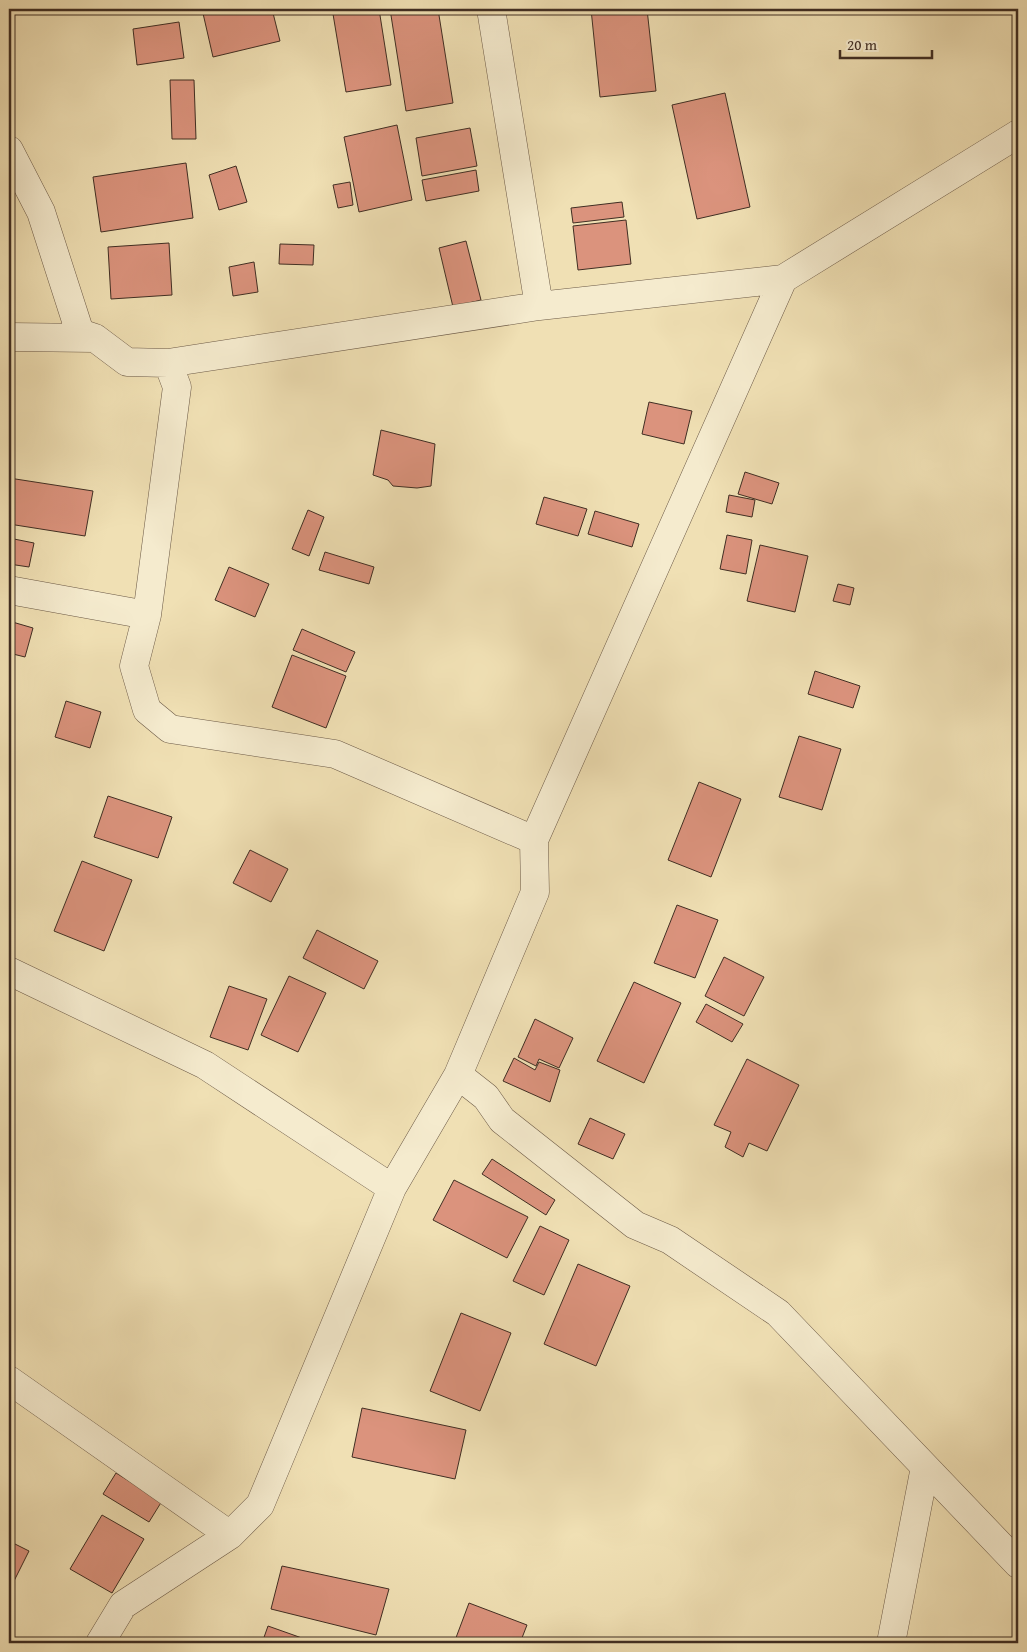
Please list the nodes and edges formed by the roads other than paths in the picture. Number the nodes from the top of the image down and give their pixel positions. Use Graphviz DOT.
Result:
graph roads {
  1 [pos="491,9"];
  2 [pos="1018,134"];
  3 [pos="9,150"];
  4 [pos="783,279"];
  5 [pos="539,306"];
  6 [pos="9,337"];
  7 [pos="95,338"];
  8 [pos="168,363"];
  9 [pos="9,590"];
  10 [pos="147,616"];
  11 [pos="534,840"];
  12 [pos="9,971"];
  13 [pos="458,1075"];
  14 [pos="392,1188"];
  15 [pos="9,1380"];
  16 [pos="925,1467"];
  17 [pos="230,1535"];
  18 [pos="1018,1564"];
  19 [pos="100,1643"];
  20 [pos="891,1643"];
  1 -- 5 [label="street"];
  2 -- 4 [label="street"];
  3 -- 7 [label="street"];
  4 -- 5 [label="street"];
  4 -- 11 [label="street"];
  5 -- 8 [label="street"];
  6 -- 7 [label="street"];
  7 -- 8 [label="street"];
  8 -- 10 [label="street"];
  9 -- 10 [label="street"];
  10 -- 11 [label="street"];
  11 -- 13 [label="street"];
  12 -- 14 [label="street"];
  13 -- 14 [label="street"];
  13 -- 16 [label="street"];
  14 -- 17 [label="street"];
  15 -- 17 [label="street"];
  16 -- 18 [label="street"];
  16 -- 20 [label="street"];
  17 -- 19 [label="street"];
}
